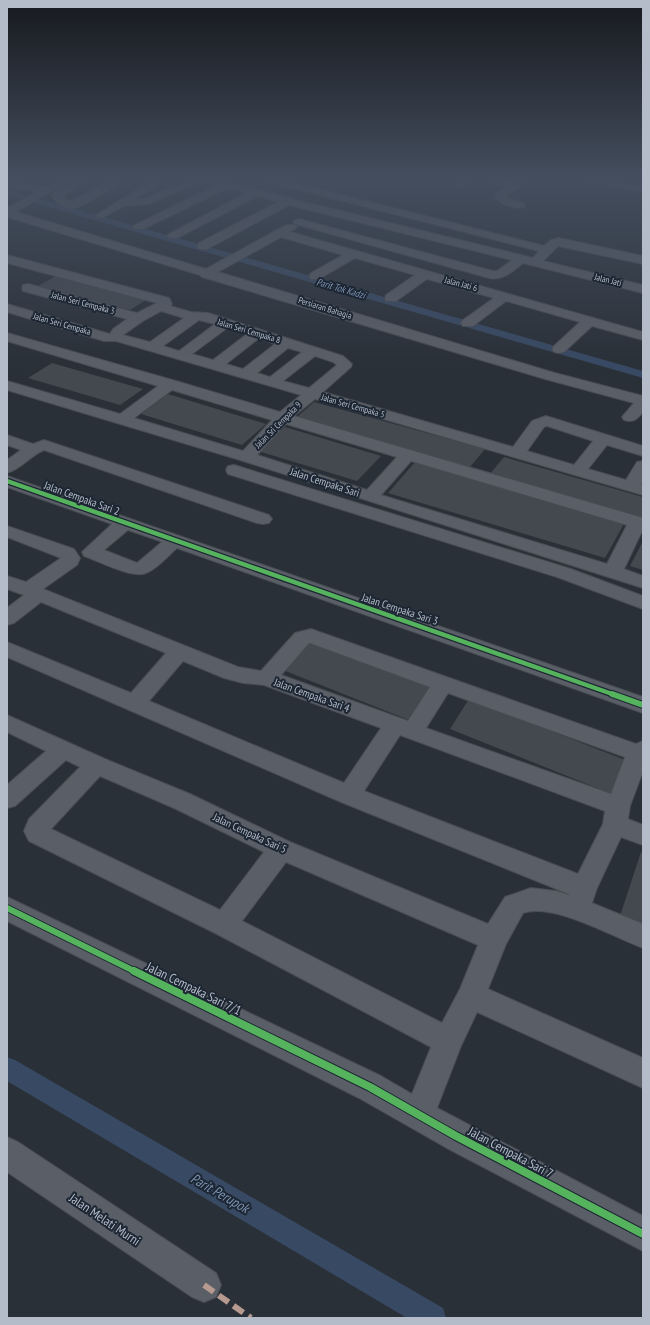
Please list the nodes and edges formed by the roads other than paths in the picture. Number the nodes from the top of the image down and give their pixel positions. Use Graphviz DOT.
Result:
graph roads {
  1 [pos="95,240"];
  2 [pos="215,240"];
  3 [pos="267,240"];
  4 [pos="303,240"];
  5 [pos="364,240"];
  6 [pos="443,240"];
  7 [pos="507,240"];
  8 [pos="203,246"];
  9 [pos="594,249"];
  10 [pos="547,250"];
  11 [pos="353,254"];
  12 [pos="521,259"];
  13 [pos="638,259"];
  14 [pos="13,260"];
  15 [pos="534,262"];
  16 [pos="7,270"];
  17 [pos="566,270"];
  18 [pos="53,271"];
  19 [pos="207,274"];
  20 [pos="425,274"];
  21 [pos="315,276"];
  22 [pos="606,280"];
  23 [pos="194,281"];
  24 [pos="642,288"];
  25 [pos="505,296"];
  26 [pos="14,298"];
  27 [pos="391,298"];
  28 [pos="162,304"];
  29 [pos="196,316"];
  30 [pos="138,318"];
  31 [pos="589,321"];
  32 [pos="225,323"];
  33 [pos="468,323"];
  34 [pos="257,333"];
  35 [pos="643,336"];
  36 [pos="7,337"];
  37 [pos="117,338"];
  38 [pos="286,342"];
  39 [pos="559,349"];
  40 [pos="313,351"];
  41 [pos="181,356"];
  42 [pos="149,359"];
  43 [pos="338,359"];
  44 [pos="214,366"];
  45 [pos="245,375"];
  46 [pos="272,382"];
  47 [pos="170,384"];
  48 [pos="7,385"];
  49 [pos="310,394"];
  50 [pos="643,401"];
  51 [pos="284,417"];
  52 [pos="630,417"];
  53 [pos="122,420"];
  54 [pos="603,438"];
  55 [pos="7,440"];
  56 [pos="34,449"];
  57 [pos="643,450"];
  58 [pos="408,454"];
  59 [pos="246,457"];
  60 [pos="500,462"];
  61 [pos="643,466"];
  62 [pos="7,468"];
  63 [pos="234,470"];
  64 [pos="578,471"];
  65 [pos="7,481"];
  66 [pos="637,488"];
  67 [pos="370,497"];
  68 [pos="263,520"];
  69 [pos="640,523"];
  70 [pos="125,524"];
  71 [pos="7,532"];
  72 [pos="150,533"];
  73 [pos="174,541"];
  74 [pos="613,572"];
  75 [pos="7,582"];
  76 [pos="643,582"];
  77 [pos="33,592"];
  78 [pos="643,603"];
  79 [pos="7,618"];
  80 [pos="7,649"];
  81 [pos="180,651"];
  82 [pos="266,678"];
  83 [pos="444,684"];
  84 [pos="136,703"];
  85 [pos="643,705"];
  86 [pos="7,723"];
  87 [pos="403,729"];
  88 [pos="64,749"];
  89 [pos="640,752"];
  90 [pos="97,764"];
  91 [pos="635,784"];
  92 [pos="349,795"];
  93 [pos="7,799"];
  94 [pos="617,815"];
  95 [pos="643,835"];
  96 [pos="281,849"];
  97 [pos="572,899"];
  98 [pos="7,908"];
  99 [pos="224,925"];
  100 [pos="643,936"];
  101 [pos="494,939"];
  102 [pos="471,995"];
  103 [pos="448,1041"];
  104 [pos="643,1073"];
  105 [pos="370,1087"];
  106 [pos="419,1115"];
  107 [pos="7,1153"];
  108 [pos="643,1234"];
  109 [pos="204,1285"];
  1 -- 19 [label="street, Persiaran Bahagia"];
  2 -- 8 [label="street"];
  3 -- 19 [label="street"];
  4 -- 11 [label="street, Jalan Jati 6"];
  5 -- 12 [label="street"];
  6 -- 12 [label="street, Jalan Jati"];
  7 -- 10 [label="street"];
  9 -- 10 [label="street"];
  9 -- 13 [label="street"];
  9 -- 17 [label="street"];
  10 -- 15 [label="street"];
  11 -- 20 [label="street, Jalan Jati 6"];
  11 -- 21 [label="street"];
  12 -- 15 [label="street, Jalan Jati"];
  13 -- 22 [label="street"];
  14 -- 16 [label="street"];
  14 -- 18 [label="street, Jalan Seri Cempaka 8"];
  15 -- 17 [label="street, Jalan Jati"];
  17 -- 22 [label="street, Jalan Jati"];
  18 -- 26 [label="street"];
  18 -- 28 [label="street, Jalan Seri Cempaka 8"];
  19 -- 23 [label="street"];
  19 -- 50 [label="street, Persiaran Bahagia"];
  20 -- 25 [label="street, Jalan Jati 6"];
  20 -- 27 [label="street"];
  22 -- 24 [label="street, Jalan Jati"];
  25 -- 31 [label="street, Jalan Jati 6"];
  25 -- 33 [label="street"];
  26 -- 30 [label="street, Jalan Seri Cempaka 3"];
  26 -- 37 [label="street, Jalan Seri Cempaka"];
  28 -- 29 [label="street, Jalan Seri Cempaka 8"];
  28 -- 30 [label="street"];
  29 -- 32 [label="street, Jalan Seri Cempaka 8"];
  29 -- 42 [label="street"];
  30 -- 37 [label="street"];
  31 -- 35 [label="street, Jalan Jati 6"];
  31 -- 39 [label="street"];
  32 -- 34 [label="street, Jalan Seri Cempaka 8"];
  32 -- 41 [label="street"];
  34 -- 38 [label="street, Jalan Seri Cempaka 8"];
  34 -- 44 [label="street"];
  36 -- 42 [label="street"];
  37 -- 42 [label="street, Jalan Seri Cempaka 5"];
  38 -- 40 [label="street, Jalan Seri Cempaka 8"];
  38 -- 45 [label="street"];
  40 -- 43 [label="street, Jalan Seri Cempaka 8"];
  40 -- 46 [label="street"];
  41 -- 42 [label="street, Jalan Seri Cempaka 5"];
  41 -- 44 [label="street, Jalan Seri Cempaka 5"];
  42 -- 47 [label="street"];
  43 -- 49 [label="street, Jalan Sri Cempaka 9"];
  44 -- 45 [label="street, Jalan Seri Cempaka 5"];
  45 -- 46 [label="street, Jalan Seri Cempaka 5"];
  46 -- 49 [label="street, Jalan Seri Cempaka 5"];
  47 -- 51 [label="street"];
  47 -- 53 [label="street"];
  48 -- 53 [label="street, Jalan Cempaka Sari"];
  49 -- 51 [label="street, Jalan Sri Cempaka 9"];
  49 -- 60 [label="street, Jalan Seri Cempaka 5"];
  50 -- 52 [label="street"];
  51 -- 58 [label="street"];
  51 -- 59 [label="street, Jalan Sri Cempaka 9"];
  53 -- 59 [label="street, Jalan Cempaka Sari"];
  54 -- 57 [label="street"];
  54 -- 60 [label="street"];
  54 -- 64 [label="street"];
  55 -- 56 [label="street"];
  56 -- 62 [label="street"];
  56 -- 68 [label="street"];
  58 -- 60 [label="street"];
  58 -- 67 [label="street"];
  59 -- 67 [label="street, Jalan Cempaka Sari"];
  60 -- 64 [label="street, Jalan Seri Cempaka 5"];
  60 -- 69 [label="street"];
  61 -- 66 [label="street"];
  63 -- 78 [label="street"];
  64 -- 66 [label="street, Jalan Seri Cempaka 5"];
  65 -- 70 [label="street, Jalan Cempaka Sari 2"];
  67 -- 74 [label="street, Jalan Cempaka Sari"];
  69 -- 74 [label="street"];
  70 -- 72 [label="street, Jalan Cempaka Sari 2"];
  70 -- 73 [label="street"];
  71 -- 77 [label="street"];
  72 -- 73 [label="street, Jalan Cempaka Sari 3"];
  73 -- 85 [label="street, Jalan Cempaka Sari 3"];
  74 -- 76 [label="street, Jalan Cempaka Sari"];
  75 -- 77 [label="street, Jalan Cempaka Sari 4"];
  77 -- 79 [label="street"];
  77 -- 81 [label="street, Jalan Cempaka Sari 4"];
  80 -- 84 [label="street"];
  81 -- 82 [label="street, Jalan Cempaka Sari 4"];
  81 -- 84 [label="street"];
  82 -- 83 [label="street"];
  82 -- 87 [label="street, Jalan Cempaka Sari 4"];
  83 -- 87 [label="street"];
  83 -- 89 [label="street"];
  84 -- 92 [label="street"];
  86 -- 88 [label="street, Jalan Cempaka Sari 5"];
  87 -- 92 [label="street"];
  87 -- 94 [label="street, Jalan Cempaka Sari 4"];
  88 -- 90 [label="street, Jalan Cempaka Sari 5"];
  88 -- 93 [label="street"];
  89 -- 91 [label="street"];
  90 -- 96 [label="street, Jalan Cempaka Sari 5"];
  90 -- 99 [label="street"];
  91 -- 94 [label="street"];
  92 -- 97 [label="street"];
  94 -- 95 [label="street, Jalan Cempaka Sari 4"];
  94 -- 97 [label="street"];
  96 -- 99 [label="street"];
  96 -- 101 [label="street, Jalan Cempaka Sari 5"];
  97 -- 100 [label="street"];
  97 -- 101 [label="street"];
  98 -- 105 [label="street, Jalan Cempaka Sari 7/1"];
  99 -- 103 [label="street"];
  101 -- 102 [label="street"];
  102 -- 103 [label="street"];
  102 -- 104 [label="street"];
  103 -- 106 [label="street"];
  105 -- 106 [label="street, Jalan Cempaka Sari 7"];
  106 -- 108 [label="street, Jalan Cempaka Sari 7"];
  107 -- 109 [label="street, Jalan Melati Murni"];
}
